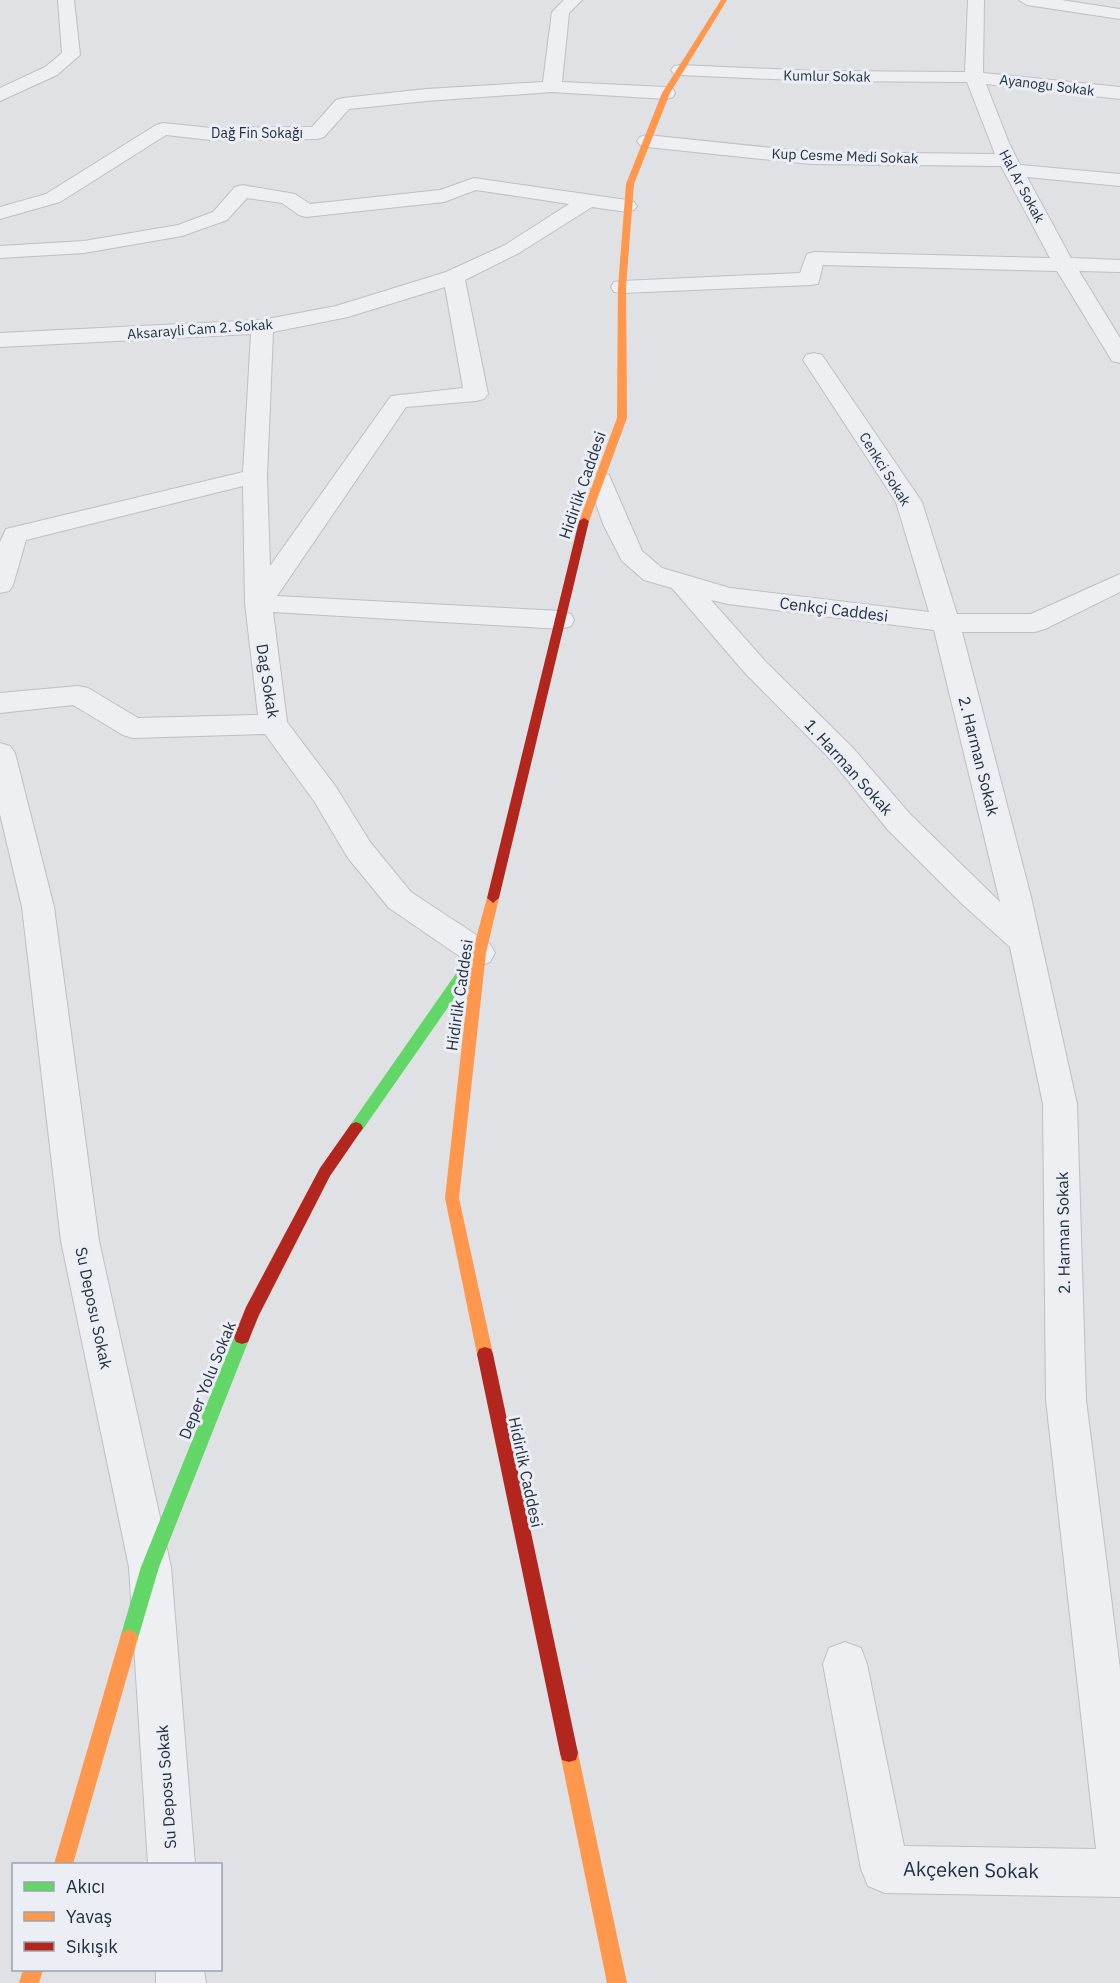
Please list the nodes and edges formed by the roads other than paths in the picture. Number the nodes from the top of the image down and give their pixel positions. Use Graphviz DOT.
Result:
graph roads {
  1 [pos="66,0"];
  2 [pos="574,0"];
  3 [pos="724,0"];
  4 [pos="976,0"];
  5 [pos="1027,0"];
  6 [pos="1120,14"];
  7 [pos="680,70"];
  8 [pos="975,76"];
  9 [pos="552,87"];
  10 [pos="666,93"];
  11 [pos="1120,93"];
  12 [pos="0,95"];
  13 [pos="647,141"];
  14 [pos="1011,165"];
  15 [pos="1120,180"];
  16 [pos="589,200"];
  17 [pos="627,206"];
  18 [pos="0,213"];
  19 [pos="0,252"];
  20 [pos="1065,266"];
  21 [pos="1120,266"];
  22 [pos="454,277"];
  23 [pos="622,287"];
  24 [pos="261,327"];
  25 [pos="0,340"];
  26 [pos="1120,356"];
  27 [pos="814,360"];
  28 [pos="255,476"];
  29 [pos="600,480"];
  30 [pos="1120,582"];
  31 [pos="682,583"];
  32 [pos="0,585"];
  33 [pos="258,603"];
  34 [pos="561,620"];
  35 [pos="946,623"];
  36 [pos="0,703"];
  37 [pos="273,724"];
  38 [pos="0,753"];
  39 [pos="1025,942"];
  40 [pos="478,953"];
  41 [pos="150,1567"];
  42 [pos="845,1664"];
  43 [pos="1120,1854"];
  44 [pos="63,1863"];
  45 [pos="172,1863"];
  46 [pos="1120,1873"];
  47 [pos="617,1983"];
  1 -- 12 [label="street"];
  2 -- 9 [label="street"];
  3 -- 7 [label="street, Hidirlik Caddesi"];
  4 -- 8 [label="street, Hal Ar Sokak"];
  5 -- 6 [label="street"];
  7 -- 8 [label="street, Kumlur Sokak"];
  7 -- 10 [label="street, Hidirlik Caddesi"];
  8 -- 11 [label="street, Ayanogu Sokak"];
  8 -- 14 [label="street, Hal Ar Sokak"];
  9 -- 10 [label="street, Dağ Fin Sokağı"];
  9 -- 18 [label="street, Dağ Fin Sokağı"];
  10 -- 13 [label="street, Hidirlik Caddesi"];
  13 -- 14 [label="street, Kup Cesme Medi Sokak"];
  13 -- 17 [label="street, Hidirlik Caddesi"];
  14 -- 15 [label="street, Kup Cesme Medi Sokak"];
  14 -- 20 [label="street, Hal Ar Sokak"];
  16 -- 17 [label="street"];
  16 -- 19 [label="street"];
  16 -- 22 [label="street, Aksarayli Cam 2. Sokak"];
  17 -- 23 [label="street, Hidirlik Caddesi"];
  20 -- 21 [label="street"];
  20 -- 23 [label="street"];
  20 -- 26 [label="street, Hal Ar Sokak"];
  22 -- 24 [label="street, Aksarayli Cam 2. Sokak"];
  22 -- 33 [label="street"];
  23 -- 29 [label="street, Hidirlik Caddesi"];
  24 -- 25 [label="street, Aksarayli Cam 2. Sokak"];
  24 -- 28 [label="street, Dag Sokak"];
  27 -- 35 [label="street, Cenkci Sokak"];
  28 -- 32 [label="street"];
  28 -- 33 [label="street, Dag Sokak"];
  29 -- 31 [label="street, Cenkçi Caddesi"];
  29 -- 34 [label="street, Hidirlik Caddesi"];
  30 -- 35 [label="street, Cenkçi Caddesi"];
  31 -- 35 [label="street, Cenkçi Caddesi"];
  31 -- 39 [label="street, 1. Harman Sokak"];
  33 -- 34 [label="street"];
  33 -- 37 [label="street, Dag Sokak"];
  34 -- 40 [label="street, Hidirlik Caddesi"];
  35 -- 39 [label="street, 2. Harman Sokak"];
  36 -- 37 [label="street"];
  37 -- 40 [label="street, Dag Sokak"];
  38 -- 41 [label="street, Su Deposu Sokak"];
  39 -- 43 [label="street, 2. Harman Sokak"];
  40 -- 41 [label="street, Deper Yolu Sokak"];
  40 -- 47 [label="street, Hidirlik Caddesi"];
  41 -- 44 [label="street, Deper Yolu Sokak"];
  41 -- 45 [label="street, Su Deposu Sokak"];
  42 -- 46 [label="street, Akçeken Sokak"];
}
